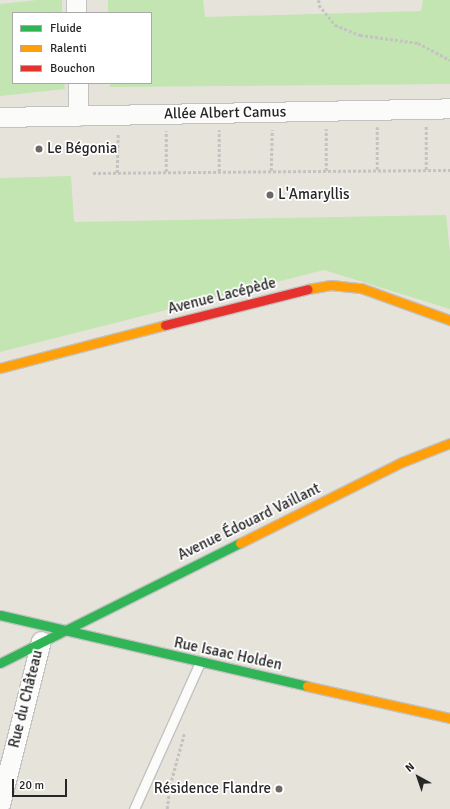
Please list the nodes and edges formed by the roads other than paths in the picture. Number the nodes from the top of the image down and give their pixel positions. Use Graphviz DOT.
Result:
graph roads {
  1 [pos="76,0"];
  2 [pos="76,12"];
  3 [pos="78,84"];
  4 [pos="450,108"];
  5 [pos="78,116"];
  6 [pos="0,117"];
  7 [pos="450,320"];
  8 [pos="0,368"];
  9 [pos="450,443"];
  10 [pos="0,615"];
  11 [pos="63,630"];
  12 [pos="41,641"];
  13 [pos="200,662"];
  14 [pos="0,663"];
  15 [pos="450,718"];
  16 [pos="0,804"];
  17 [pos="134,809"];
  1 -- 2 [label="street"];
  3 -- 5 [label="street"];
  4 -- 5 [label="street, Allée Albert Camus"];
  5 -- 6 [label="street, Allée Albert Camus"];
  7 -- 8 [label="street, Avenue Lacépède"];
  9 -- 11 [label="street, Avenue Édouard Vaillant"];
  10 -- 11 [label="street, Rue Isaac Holden"];
  11 -- 12 [label="street, Avenue Édouard Vaillant"];
  11 -- 13 [label="street, Rue Isaac Holden"];
  12 -- 14 [label="street, Avenue Édouard Vaillant"];
  12 -- 16 [label="street, Rue du Château"];
  13 -- 15 [label="street, Rue Isaac Holden"];
  13 -- 17 [label="lane"];
}
